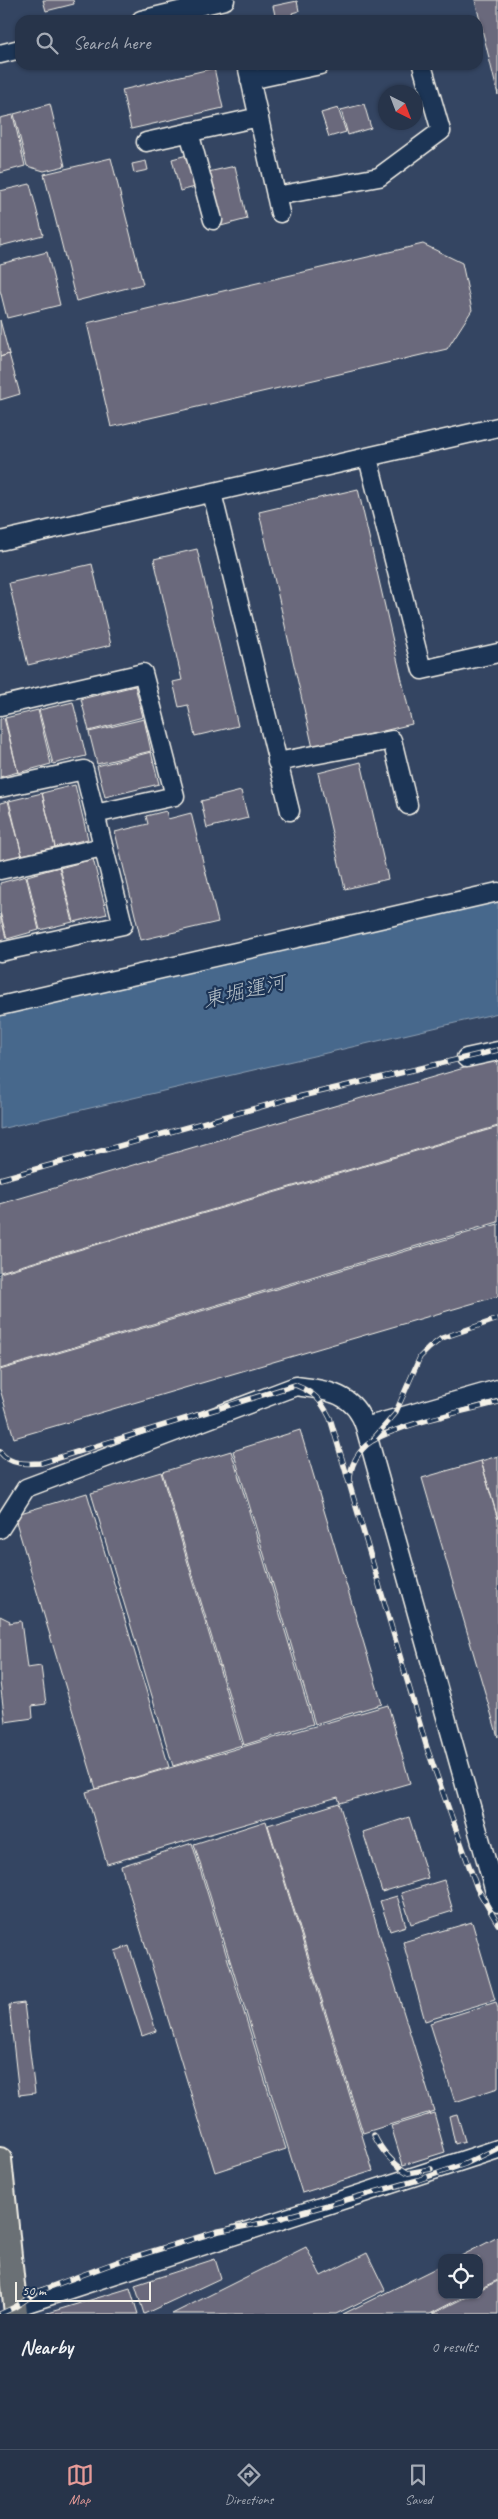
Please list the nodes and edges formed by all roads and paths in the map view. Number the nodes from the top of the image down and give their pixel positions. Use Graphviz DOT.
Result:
graph roads {
  1 [pos="225,0"];
  2 [pos="162,15"];
  3 [pos="15,50"];
  4 [pos="0,54"];
  5 [pos="269,70"];
  6 [pos="423,70"];
  7 [pos="249,72"];
  8 [pos="259,117"];
  9 [pos="189,132"];
  10 [pos="146,142"];
  11 [pos="213,220"];
  12 [pos="498,428"];
  13 [pos="368,458"];
  14 [pos="212,493"];
  15 [pos="0,541"];
  16 [pos="498,653"];
  17 [pos="0,706"];
  18 [pos="277,762"];
  19 [pos="0,788"];
  20 [pos="408,805"];
  21 [pos="290,811"];
  22 [pos="95,814"];
  23 [pos="103,847"];
  24 [pos="0,870"];
  25 [pos="498,892"];
  26 [pos="0,952"];
  27 [pos="0,1006"];
  28 [pos="498,1051"];
  29 [pos="466,1058"];
  30 [pos="498,1389"];
  31 [pos="365,1427"];
  32 [pos="0,1529"];
  33 [pos="498,1903"];
  34 [pos="498,2149"];
  35 [pos="0,2159"];
  36 [pos="16,2311"];
  1 -- 2 [label="lane"];
  3 -- 4 [label="lane"];
  5 -- 7 [label="lane"];
  6 -- 8 [label="lane"];
  7 -- 8 [label="lane"];
  8 -- 9 [label="lane"];
  9 -- 10 [label="lane"];
  9 -- 11 [label="lane"];
  12 -- 13 [label="lane"];
  13 -- 14 [label="lane"];
  13 -- 16 [label="lane"];
  14 -- 15 [label="lane"];
  14 -- 18 [label="lane"];
  17 -- 22 [label="lane"];
  18 -- 20 [label="lane"];
  18 -- 21 [label="lane"];
  19 -- 22 [label="lane"];
  22 -- 23 [label="lane"];
  23 -- 24 [label="lane"];
  23 -- 26 [label="lane"];
  25 -- 27 [label="lane"];
  28 -- 29 [label="lane"];
  30 -- 31 [label="lane"];
  31 -- 32 [label="lane"];
  31 -- 33 [label="lane"];
  34 -- 36 [label="lane"];
  35 -- 36 [label="main road"];
}
